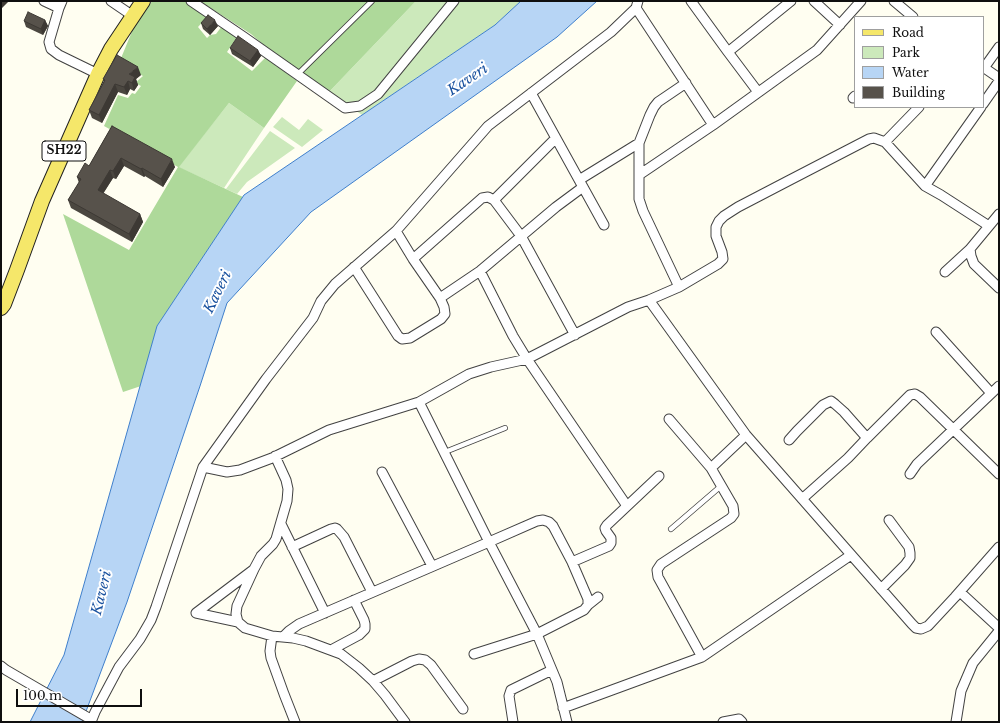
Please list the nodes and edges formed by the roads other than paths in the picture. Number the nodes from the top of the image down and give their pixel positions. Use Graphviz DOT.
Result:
graph roads {
  1 [pos="44,1"];
  2 [pos="111,1"];
  3 [pos="143,1"];
  4 [pos="191,1"];
  5 [pos="372,1"];
  6 [pos="454,1"];
  7 [pos="790,1"];
  8 [pos="814,1"];
  9 [pos="861,1"];
  10 [pos="894,1"];
  11 [pos="693,2"];
  12 [pos="60,4"];
  13 [pos="637,5"];
  14 [pos="133,16"];
  15 [pos="912,16"];
  16 [pos="840,25"];
  17 [pos="999,47"];
  18 [pos="728,52"];
  19 [pos="984,68"];
  20 [pos="98,74"];
  21 [pos="298,74"];
  22 [pos="999,80"];
  23 [pos="686,83"];
  24 [pos="758,92"];
  25 [pos="531,93"];
  26 [pos="984,102"];
  27 [pos="918,108"];
  28 [pos="980,108"];
  29 [pos="713,124"];
  30 [pos="556,138"];
  31 [pos="885,142"];
  32 [pos="639,144"];
  33 [pos="639,175"];
  34 [pos="581,183"];
  35 [pos="925,186"];
  36 [pos="494,200"];
  37 [pos="999,214"];
  38 [pos="604,225"];
  39 [pos="990,226"];
  40 [pos="396,231"];
  41 [pos="521,236"];
  42 [pos="970,249"];
  43 [pos="413,259"];
  44 [pos="354,267"];
  45 [pos="480,271"];
  46 [pos="945,272"];
  47 [pos="679,287"];
  48 [pos="999,288"];
  49 [pos="440,298"];
  50 [pos="649,300"];
  51 [pos="1,308"];
  52 [pos="936,332"];
  53 [pos="575,335"];
  54 [pos="527,359"];
  55 [pos="999,386"];
  56 [pos="991,393"];
  57 [pos="420,402"];
  58 [pos="669,419"];
  59 [pos="505,428"];
  60 [pos="953,430"];
  61 [pos="746,435"];
  62 [pos="867,438"];
  63 [pos="789,440"];
  64 [pos="445,452"];
  65 [pos="275,456"];
  66 [pos="203,467"];
  67 [pos="711,468"];
  68 [pos="998,471"];
  69 [pos="382,472"];
  70 [pos="910,474"];
  71 [pos="659,476"];
  72 [pos="721,486"];
  73 [pos="802,499"];
  74 [pos="627,506"];
  75 [pos="889,520"];
  76 [pos="281,524"];
  77 [pos="671,529"];
  78 [pos="489,542"];
  79 [pos="292,547"];
  80 [pos="999,547"];
  81 [pos="851,554"];
  82 [pos="572,562"];
  83 [pos="432,566"];
  84 [pos="254,569"];
  85 [pos="881,589"];
  86 [pos="372,592"];
  87 [pos="960,592"];
  88 [pos="598,597"];
  89 [pos="354,600"];
  90 [pos="588,605"];
  91 [pos="324,613"];
  92 [pos="238,622"];
  93 [pos="999,628"];
  94 [pos="999,631"];
  95 [pos="537,634"];
  96 [pos="272,636"];
  97 [pos="284,636"];
  98 [pos="330,650"];
  99 [pos="474,654"];
  100 [pos="702,657"];
  101 [pos="1,666"];
  102 [pos="552,670"];
  103 [pos="373,681"];
  104 [pos="563,708"];
  105 [pos="463,709"];
  106 [pos="91,721"];
  107 [pos="295,722"];
  108 [pos="405,722"];
  109 [pos="513,722"];
  110 [pos="567,722"];
  111 [pos="723,722"];
  112 [pos="742,722"];
  113 [pos="956,722"];
  1 -- 12 [label="street"];
  2 -- 14 [label="street"];
  3 -- 14 [label="main road, SH22"];
  4 -- 21 [label="street"];
  5 -- 21 [label="lane"];
  6 -- 21 [label="street"];
  7 -- 18 [label="street"];
  8 -- 16 [label="street"];
  9 -- 16 [label="street"];
  10 -- 15 [label="street"];
  11 -- 18 [label="street"];
  12 -- 20 [label="street"];
  13 -- 23 [label="street"];
  13 -- 25 [label="street"];
  14 -- 20 [label="main road, SH22"];
  16 -- 24 [label="street"];
  17 -- 19 [label="street"];
  18 -- 24 [label="street"];
  19 -- 22 [label="street"];
  20 -- 51 [label="main road, SH22"];
  22 -- 26 [label="street"];
  23 -- 29 [label="street"];
  23 -- 32 [label="street"];
  24 -- 29 [label="street"];
  25 -- 30 [label="street"];
  25 -- 40 [label="street"];
  27 -- 31 [label="street"];
  28 -- 35 [label="street"];
  29 -- 33 [label="street"];
  30 -- 34 [label="street"];
  30 -- 36 [label="street"];
  31 -- 35 [label="street"];
  31 -- 47 [label="street"];
  32 -- 33 [label="street"];
  32 -- 34 [label="street"];
  33 -- 47 [label="street"];
  34 -- 38 [label="street"];
  34 -- 41 [label="street"];
  35 -- 39 [label="street"];
  36 -- 41 [label="street"];
  36 -- 43 [label="street"];
  37 -- 39 [label="street"];
  39 -- 42 [label="street"];
  40 -- 43 [label="street"];
  40 -- 44 [label="street"];
  41 -- 45 [label="street"];
  41 -- 53 [label="street"];
  42 -- 46 [label="street"];
  42 -- 48 [label="street"];
  43 -- 49 [label="street"];
  44 -- 49 [label="street"];
  44 -- 66 [label="street"];
  45 -- 49 [label="street"];
  45 -- 54 [label="street"];
  47 -- 50 [label="street"];
  50 -- 53 [label="street"];
  50 -- 61 [label="street"];
  52 -- 56 [label="street"];
  53 -- 54 [label="street"];
  54 -- 57 [label="street"];
  54 -- 74 [label="street"];
  55 -- 56 [label="street"];
  56 -- 60 [label="street"];
  57 -- 64 [label="street"];
  57 -- 65 [label="street"];
  58 -- 67 [label="street"];
  59 -- 64 [label="lane"];
  60 -- 62 [label="street"];
  60 -- 68 [label="street"];
  60 -- 70 [label="street"];
  61 -- 67 [label="street"];
  61 -- 73 [label="street"];
  62 -- 63 [label="street"];
  62 -- 73 [label="street"];
  64 -- 78 [label="street"];
  65 -- 66 [label="street"];
  65 -- 76 [label="street"];
  66 -- 106 [label="street"];
  67 -- 72 [label="street"];
  69 -- 83 [label="street"];
  71 -- 74 [label="street"];
  72 -- 77 [label="lane"];
  72 -- 100 [label="street"];
  73 -- 81 [label="street"];
  74 -- 82 [label="street"];
  75 -- 85 [label="street"];
  76 -- 79 [label="street"];
  76 -- 84 [label="street"];
  78 -- 82 [label="street"];
  78 -- 83 [label="street"];
  78 -- 95 [label="street"];
  79 -- 86 [label="street"];
  79 -- 91 [label="street"];
  80 -- 87 [label="street"];
  81 -- 85 [label="street"];
  81 -- 100 [label="street"];
  82 -- 90 [label="street"];
  83 -- 86 [label="street"];
  84 -- 92 [label="street"];
  84 -- 92 [label="street"];
  85 -- 87 [label="street"];
  86 -- 89 [label="street"];
  87 -- 93 [label="street"];
  88 -- 90 [label="street"];
  89 -- 91 [label="street"];
  89 -- 98 [label="street"];
  90 -- 95 [label="street"];
  91 -- 97 [label="street"];
  92 -- 96 [label="street"];
  94 -- 113 [label="street"];
  95 -- 99 [label="street"];
  95 -- 102 [label="street"];
  96 -- 97 [label="street"];
  96 -- 107 [label="street"];
  97 -- 98 [label="street"];
  98 -- 103 [label="street"];
  100 -- 104 [label="street"];
  101 -- 106 [label="street"];
  102 -- 104 [label="street"];
  102 -- 109 [label="street"];
  103 -- 105 [label="street"];
  103 -- 108 [label="street"];
  104 -- 110 [label="street"];
  111 -- 112 [label="street"];
}
